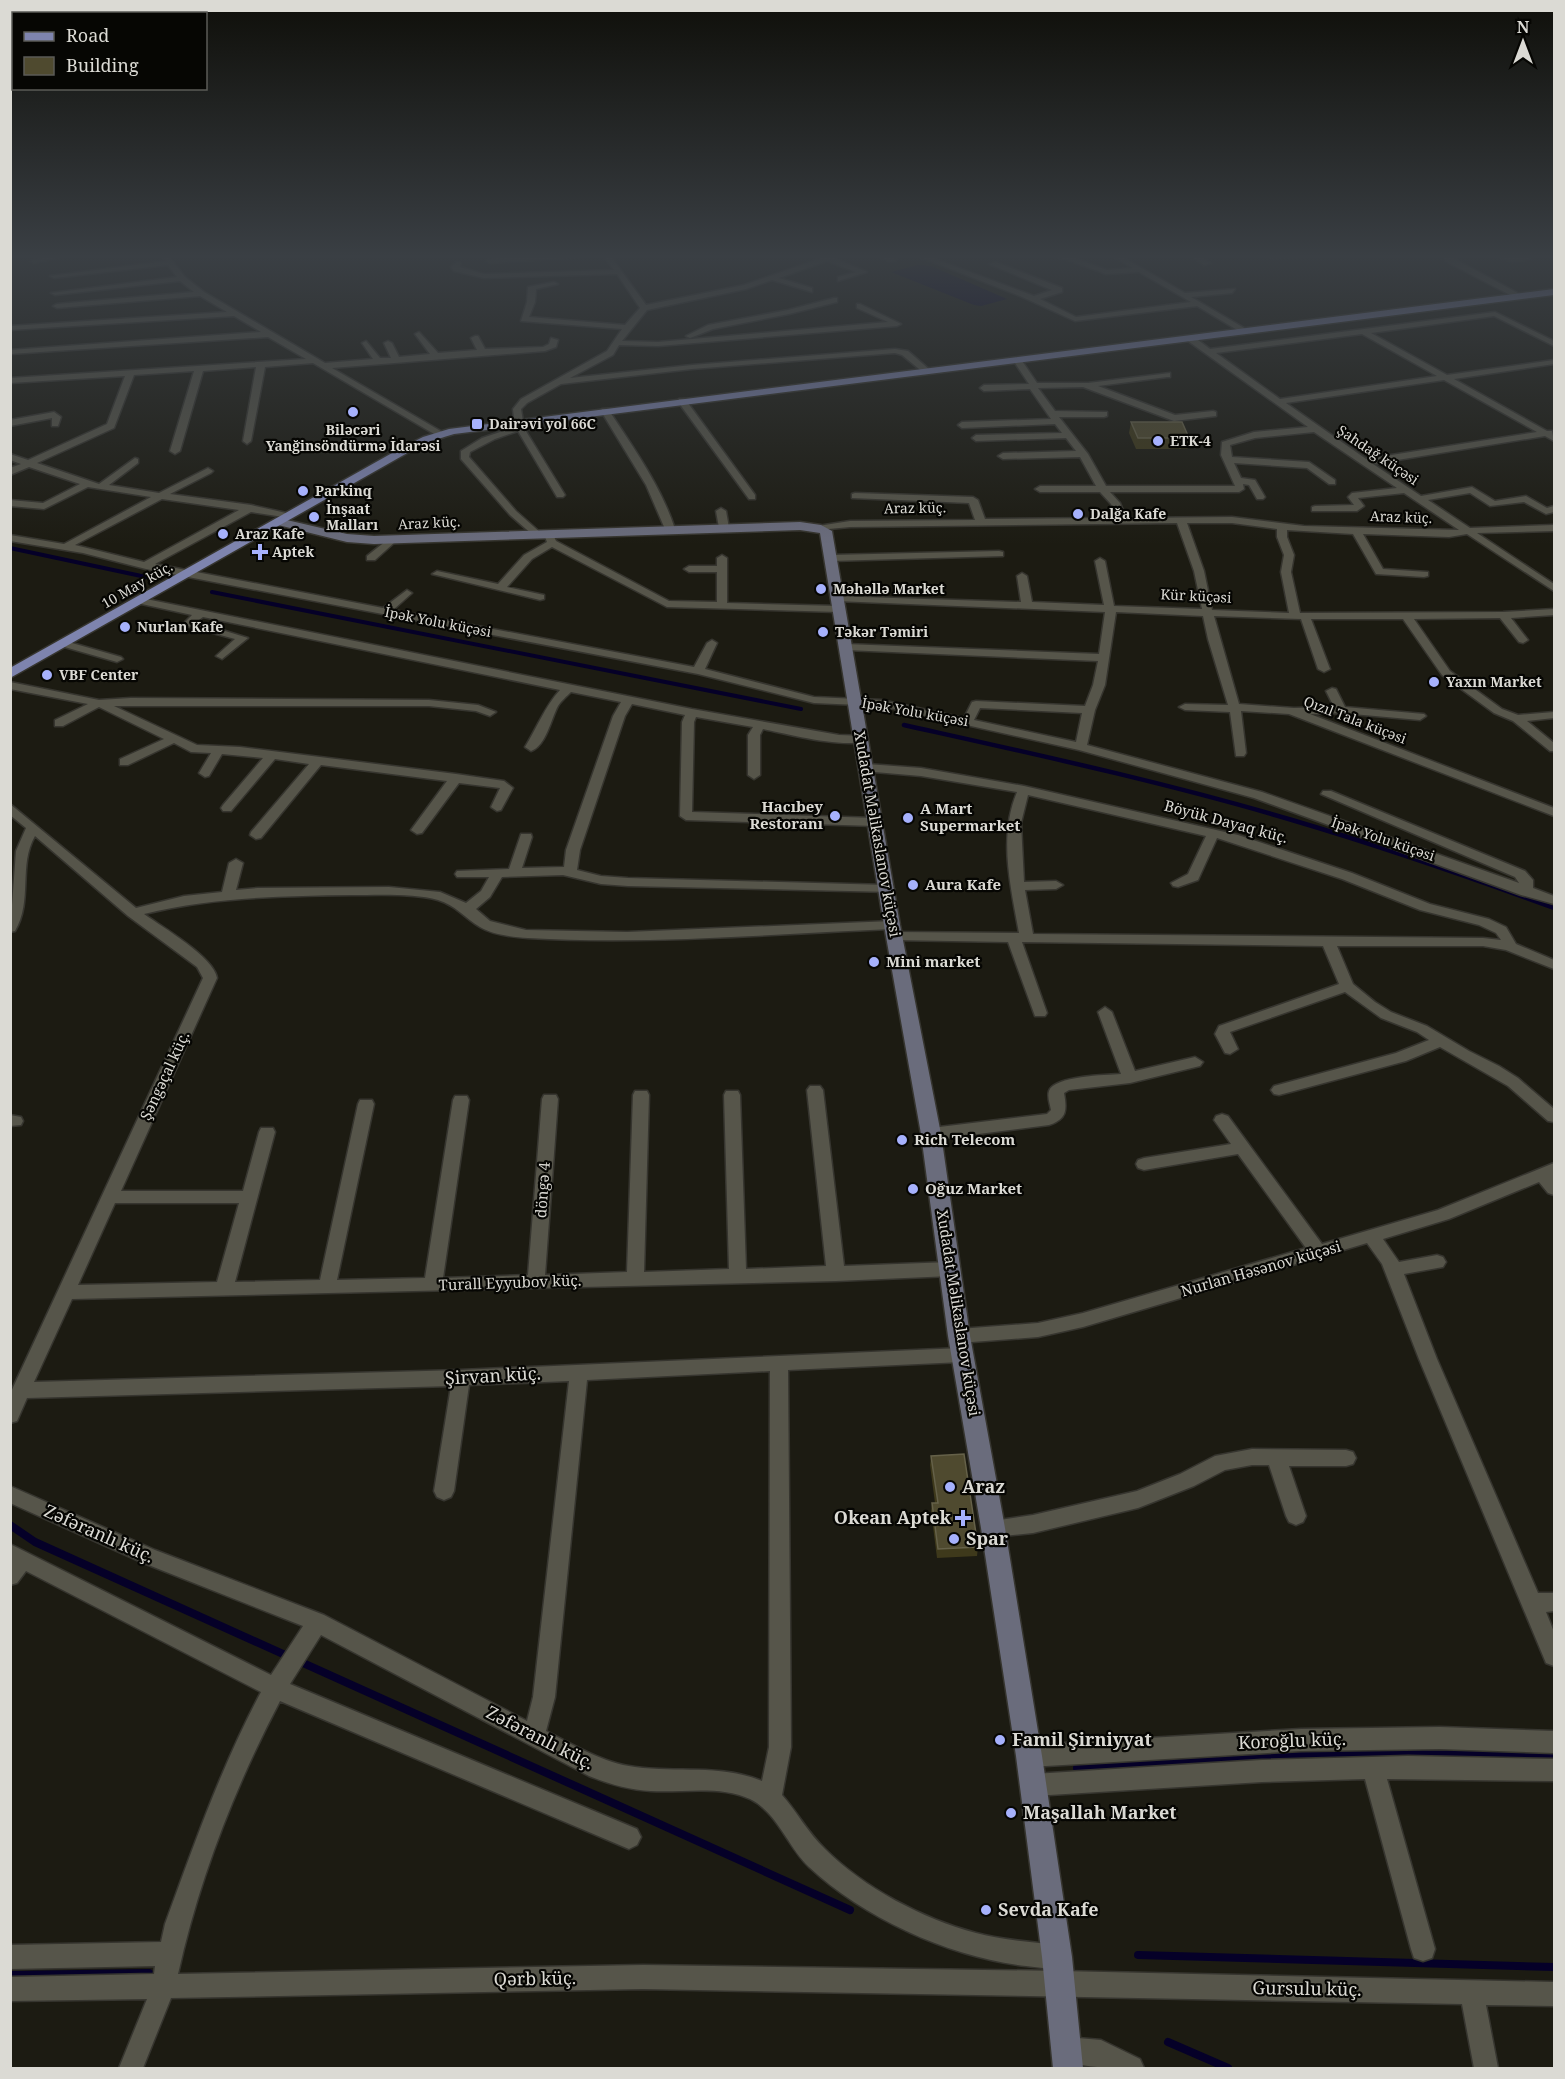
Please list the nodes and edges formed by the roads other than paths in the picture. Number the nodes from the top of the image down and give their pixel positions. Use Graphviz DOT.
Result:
graph roads {
  1 [pos="298,351"];
  2 [pos="371,351"];
  3 [pos="392,351"];
  4 [pos="432,351"];
  5 [pos="503,351"];
  6 [pos="610,351"];
  7 [pos="895,351"];
  8 [pos="895,351"];
  9 [pos="1091,351"];
  10 [pos="1216,351"];
  11 [pos="1398,351"];
  12 [pos="482,352"];
  13 [pos="1208,352"];
  14 [pos="436,356"];
  15 [pos="396,359"];
  16 [pos="1017,360"];
  17 [pos="313,361"];
  18 [pos="378,361"];
  19 [pos="1554,362"];
  20 [pos="261,366"];
  21 [pos="322,366"];
  22 [pos="199,369"];
  23 [pos="927,371"];
  24 [pos="130,374"];
  25 [pos="1167,375"];
  26 [pos="1446,378"];
  27 [pos="10,381"];
  28 [pos="558,381"];
  29 [pos="1088,385"];
  30 [pos="1031,386"];
  31 [pos="984,388"];
  32 [pos="682,401"];
  33 [pos="1277,402"];
  34 [pos="605,411"];
  35 [pos="1104,414"];
  36 [pos="1213,414"];
  37 [pos="56,415"];
  38 [pos="1055,418"];
  39 [pos="10,423"];
  40 [pos="520,425"];
  41 [pos="962,425"];
  42 [pos="1315,429"];
  43 [pos="103,430"];
  44 [pos="441,435"];
  45 [pos="1066,435"];
  46 [pos="1552,435"];
  47 [pos="118,438"];
  48 [pos="976,438"];
  49 [pos="247,441"];
  50 [pos="175,451"];
  51 [pos="1083,454"];
  52 [pos="1003,456"];
  53 [pos="10,457"];
  54 [pos="1228,460"];
  55 [pos="135,461"];
  56 [pos="1367,462"];
  57 [pos="31,464"];
  58 [pos="208,471"];
  59 [pos="10,472"];
  60 [pos="1238,481"];
  61 [pos="1332,482"];
  62 [pos="87,484"];
  63 [pos="101,487"];
  64 [pos="1102,488"];
  65 [pos="1040,489"];
  66 [pos="1406,490"];
  67 [pos="161,495"];
  68 [pos="560,495"];
  69 [pos="855,496"];
  70 [pos="753,497"];
  71 [pos="1260,498"];
  72 [pos="1419,499"];
  73 [pos="10,503"];
  74 [pos="251,508"];
  75 [pos="1314,509"];
  76 [pos="1554,509"];
  77 [pos="722,512"];
  78 [pos="290,515"];
  79 [pos="1122,520"];
  80 [pos="1181,520"];
  81 [pos="278,522"];
  82 [pos="981,522"];
  83 [pos="724,528"];
  84 [pos="821,528"];
  85 [pos="1282,528"];
  86 [pos="1554,528"];
  87 [pos="670,529"];
  88 [pos="1356,531"];
  89 [pos="1470,531"];
  90 [pos="546,537"];
  91 [pos="10,538"];
  92 [pos="391,540"];
  93 [pos="66,547"];
  94 [pos="999,554"];
  95 [pos="371,558"];
  96 [pos="831,558"];
  97 [pos="1100,561"];
  98 [pos="146,566"];
  99 [pos="689,569"];
  100 [pos="189,573"];
  101 [pos="437,574"];
  102 [pos="1424,574"];
  103 [pos="1022,576"];
  104 [pos="500,588"];
  105 [pos="1554,588"];
  106 [pos="407,593"];
  107 [pos="540,597"];
  108 [pos="141,600"];
  109 [pos="837,603"];
  110 [pos="1027,605"];
  111 [pos="722,606"];
  112 [pos="1110,607"];
  113 [pos="384,612"];
  114 [pos="1208,612"];
  115 [pos="1554,612"];
  116 [pos="201,613"];
  117 [pos="1503,615"];
  118 [pos="1300,616"];
  119 [pos="1407,616"];
  120 [pos="1523,640"];
  121 [pos="712,643"];
  122 [pos="65,644"];
  123 [pos="846,646"];
  124 [pos="222,656"];
  125 [pos="1103,658"];
  126 [pos="117,659"];
  127 [pos="1324,669"];
  128 [pos="698,671"];
  129 [pos="10,674"];
  130 [pos="10,685"];
  131 [pos="569,687"];
  132 [pos="1332,691"];
  133 [pos="629,699"];
  134 [pos="854,701"];
  135 [pos="99,703"];
  136 [pos="1185,707"];
  137 [pos="1234,708"];
  138 [pos="1089,710"];
  139 [pos="1341,710"];
  140 [pos="1291,711"];
  141 [pos="490,712"];
  142 [pos="692,713"];
  143 [pos="1554,715"];
  144 [pos="1420,716"];
  145 [pos="1517,718"];
  146 [pos="968,721"];
  147 [pos="59,723"];
  148 [pos="760,725"];
  149 [pos="173,738"];
  150 [pos="861,739"];
  151 [pos="531,747"];
  152 [pos="1082,747"];
  153 [pos="1554,748"];
  154 [pos="218,750"];
  155 [pos="1240,753"];
  156 [pos="272,755"];
  157 [pos="318,761"];
  158 [pos="124,762"];
  159 [pos="867,768"];
  160 [pos="205,773"];
  161 [pos="754,776"];
  162 [pos="456,778"];
  163 [pos="1024,790"];
  164 [pos="1326,794"];
  165 [pos="497,807"];
  166 [pos="10,808"];
  167 [pos="227,808"];
  168 [pos="1554,812"];
  169 [pos="875,822"];
  170 [pos="33,828"];
  171 [pos="417,830"];
  172 [pos="256,834"];
  173 [pos="1214,834"];
  174 [pos="526,837"];
  175 [pos="16,844"];
  176 [pos="236,863"];
  177 [pos="570,871"];
  178 [pos="497,873"];
  179 [pos="514,873"];
  180 [pos="462,874"];
  181 [pos="1178,883"];
  182 [pos="1056,885"];
  183 [pos="1018,886"];
  184 [pos="886,889"];
  185 [pos="1526,892"];
  186 [pos="228,894"];
  187 [pos="1554,900"];
  188 [pos="467,909"];
  189 [pos="133,913"];
  190 [pos="14,914"];
  191 [pos="10,928"];
  192 [pos="893,931"];
  193 [pos="1020,937"];
  194 [pos="1328,942"];
  195 [pos="1509,946"];
  196 [pos="1554,965"];
  197 [pos="1347,986"];
  198 [pos="1040,1012"];
  199 [pos="1105,1012"];
  200 [pos="1440,1041"];
  201 [pos="1230,1048"];
  202 [pos="1195,1062"];
  203 [pos="1130,1078"];
  204 [pos="815,1090"];
  205 [pos="1279,1090"];
  206 [pos="641,1095"];
  207 [pos="732,1095"];
  208 [pos="550,1099"];
  209 [pos="461,1100"];
  210 [pos="366,1104"];
  211 [pos="1554,1117"];
  212 [pos="1222,1120"];
  213 [pos="267,1132"];
  214 [pos="931,1134"];
  215 [pos="1242,1148"];
  216 [pos="1144,1164"];
  217 [pos="1548,1172"];
  218 [pos="1554,1189"];
  219 [pos="110,1197"];
  220 [pos="250,1197"];
  221 [pos="1372,1237"];
  222 [pos="1318,1252"];
  223 [pos="1437,1262"];
  224 [pos="951,1269"];
  225 [pos="1394,1269"];
  226 [pos="836,1274"];
  227 [pos="738,1276"];
  228 [pos="635,1280"];
  229 [pos="536,1281"];
  230 [pos="433,1285"];
  231 [pos="327,1287"];
  232 [pos="224,1290"];
  233 [pos="68,1292"];
  234 [pos="961,1345"];
  235 [pos="779,1363"];
  236 [pos="579,1371"];
  237 [pos="461,1378"];
  238 [pos="23,1389"];
  239 [pos="10,1415"];
  240 [pos="1276,1456"];
  241 [pos="1346,1458"];
  242 [pos="444,1491"];
  243 [pos="10,1494"];
  244 [pos="1296,1516"];
  245 [pos="993,1528"];
  246 [pos="14,1563"];
  247 [pos="1554,1602"];
  248 [pos="1531,1603"];
  249 [pos="317,1622"];
  250 [pos="1554,1656"];
  251 [pos="275,1688"];
  252 [pos="534,1735"];
  253 [pos="1554,1742"];
  254 [pos="1029,1756"];
  255 [pos="1373,1768"];
  256 [pos="1554,1770"];
  257 [pos="1033,1785"];
  258 [pos="770,1798"];
  259 [pos="629,1837"];
  260 [pos="1423,1949"];
  261 [pos="169,1954"];
  262 [pos="10,1957"];
  263 [pos="1057,1957"];
  264 [pos="1060,1983"];
  265 [pos="163,1987"];
  266 [pos="10,1989"];
  267 [pos="1472,1994"];
  268 [pos="1554,1994"];
  269 [pos="1067,2059"];
  270 [pos="131,2068"];
  271 [pos="1131,2068"];
  272 [pos="1485,2068"];
  1 -- 17 [label="street"];
  2 -- 18 [label="street"];
  3 -- 15 [label="street"];
  4 -- 14 [label="street"];
  5 -- 12 [label="street"];
  6 -- 28 [label="street"];
  7 -- 28 [label="street"];
  8 -- 23 [label="street"];
  9 -- 16 [label="main road, 10 May küç."];
  10 -- 13 [label="street"];
  11 -- 26 [label="street"];
  12 -- 14 [label="street"];
  13 -- 33 [label="street, Şahdağ küçəsi"];
  14 -- 15 [label="street"];
  15 -- 18 [label="street"];
  16 -- 23 [label="main road, 10 May küç."];
  16 -- 30 [label="street"];
  17 -- 20 [label="street"];
  17 -- 21 [label="street"];
  18 -- 21 [label="street"];
  19 -- 26 [label="street"];
  20 -- 22 [label="street"];
  20 -- 49 [label="street"];
  21 -- 44 [label="street"];
  22 -- 24 [label="street"];
  22 -- 50 [label="street"];
  23 -- 32 [label="main road, 10 May küç."];
  24 -- 27 [label="street"];
  24 -- 43 [label="street"];
  25 -- 29 [label="street"];
  26 -- 33 [label="street"];
  26 -- 46 [label="street"];
  28 -- 40 [label="street"];
  29 -- 30 [label="street"];
  29 -- 36 [label="street"];
  30 -- 31 [label="street"];
  30 -- 38 [label="street"];
  32 -- 34 [label="main road, 10 May küç."];
  32 -- 70 [label="street"];
  33 -- 42 [label="street, Şahdağ küçəsi"];
  34 -- 40 [label="main road, 10 May küç."];
  34 -- 87 [label="street"];
  35 -- 38 [label="street"];
  37 -- 39 [label="street"];
  38 -- 41 [label="street"];
  38 -- 45 [label="street"];
  40 -- 44 [label="main road, 10 May küç."];
  40 -- 68 [label="street"];
  40 -- 90 [label="street, Kür küçəsi"];
  42 -- 54 [label="street"];
  42 -- 56 [label="street, Şahdağ küçəsi"];
  43 -- 47 [label="street"];
  43 -- 57 [label="street"];
  44 -- 78 [label="main road, 10 May küç."];
  45 -- 48 [label="street"];
  45 -- 51 [label="street"];
  46 -- 56 [label="street"];
  51 -- 52 [label="street"];
  51 -- 64 [label="street"];
  53 -- 57 [label="street"];
  54 -- 60 [label="street"];
  54 -- 61 [label="street"];
  55 -- 63 [label="street"];
  56 -- 66 [label="street, Şahdağ küçəsi"];
  57 -- 59 [label="street"];
  57 -- 62 [label="street"];
  58 -- 67 [label="street"];
  60 -- 64 [label="street"];
  60 -- 71 [label="street"];
  62 -- 63 [label="street"];
  62 -- 73 [label="street"];
  63 -- 67 [label="street"];
  64 -- 65 [label="street"];
  64 -- 79 [label="street"];
  66 -- 72 [label="street, Şahdağ küçəsi"];
  66 -- 75 [label="street"];
  67 -- 74 [label="street"];
  67 -- 93 [label="street"];
  69 -- 82 [label="street"];
  72 -- 76 [label="street"];
  72 -- 89 [label="street, Şahdağ küçəsi"];
  74 -- 78 [label="street"];
  74 -- 98 [label="street"];
  77 -- 83 [label="street"];
  78 -- 81 [label="main road, 10 May küç."];
  79 -- 80 [label="street, Araz küç."];
  79 -- 82 [label="street, Araz küç."];
  80 -- 85 [label="street, Araz küç."];
  80 -- 114 [label="street"];
  81 -- 92 [label="street, Araz küç."];
  81 -- 100 [label="main road, 10 May küç."];
  82 -- 84 [label="street, Araz küç."];
  83 -- 84 [label="street, Araz küç."];
  83 -- 87 [label="street, Araz küç."];
  84 -- 96 [label="street, Xudadat Məlikaslanov küçəsi"];
  85 -- 88 [label="street, Araz küç."];
  85 -- 118 [label="street"];
  86 -- 89 [label="street, Araz küç."];
  87 -- 90 [label="street, Araz küç."];
  88 -- 89 [label="street, Araz küç."];
  88 -- 102 [label="street"];
  89 -- 105 [label="street, Şahdağ küçəsi"];
  90 -- 92 [label="street, Araz küç."];
  90 -- 104 [label="street"];
  90 -- 111 [label="street, Kür küçəsi"];
  91 -- 93 [label="street, İpək Yolu küçəsi"];
  92 -- 95 [label="street"];
  93 -- 98 [label="street, İpək Yolu küçəsi"];
  94 -- 96 [label="street"];
  96 -- 109 [label="street, Xudadat Məlikaslanov küçəsi"];
  97 -- 112 [label="street"];
  98 -- 100 [label="street, İpək Yolu küçəsi"];
  99 -- 111 [label="street"];
  100 -- 108 [label="main road, 10 May küç."];
  100 -- 113 [label="street, İpək Yolu küçəsi"];
  101 -- 104 [label="street"];
  103 -- 110 [label="street"];
  104 -- 107 [label="street"];
  106 -- 113 [label="street"];
  108 -- 116 [label="street"];
  108 -- 122 [label="main road, 10 May küç."];
  109 -- 110 [label="street, Kür küçəsi"];
  109 -- 111 [label="street, Kür küçəsi"];
  109 -- 123 [label="street, Xudadat Məlikaslanov küçəsi"];
  110 -- 112 [label="street, Kür küçəsi"];
  112 -- 114 [label="street, Kür küçəsi"];
  112 -- 125 [label="street"];
  113 -- 128 [label="street, İpək Yolu küçəsi"];
  114 -- 118 [label="street, Kür küçəsi"];
  114 -- 137 [label="street"];
  115 -- 117 [label="street, Kür küçəsi"];
  116 -- 124 [label="street"];
  116 -- 131 [label="street"];
  117 -- 119 [label="street, Kür küçəsi"];
  117 -- 120 [label="street"];
  118 -- 119 [label="street, Kür küçəsi"];
  118 -- 127 [label="street"];
  119 -- 145 [label="street"];
  121 -- 128 [label="street"];
  122 -- 126 [label="street"];
  122 -- 129 [label="main road, 10 May küç."];
  123 -- 125 [label="street"];
  123 -- 134 [label="street, Xudadat Məlikaslanov küçəsi"];
  125 -- 138 [label="street"];
  128 -- 134 [label="street, İpək Yolu küçəsi"];
  130 -- 135 [label="street"];
  131 -- 133 [label="street"];
  131 -- 151 [label="street"];
  132 -- 139 [label="street"];
  133 -- 142 [label="street"];
  133 -- 177 [label="street"];
  134 -- 146 [label="street, İpək Yolu küçəsi"];
  134 -- 150 [label="street, Xudadat Məlikaslanov küçəsi"];
  135 -- 141 [label="street"];
  135 -- 147 [label="street"];
  135 -- 149 [label="street"];
  136 -- 137 [label="street, Qızıl Tala küçəsi"];
  137 -- 140 [label="street, Qızıl Tala küçəsi"];
  137 -- 155 [label="street"];
  138 -- 146 [label="street"];
  138 -- 152 [label="street"];
  139 -- 140 [label="street"];
  139 -- 144 [label="street"];
  140 -- 168 [label="street, Qızıl Tala küçəsi"];
  142 -- 148 [label="street"];
  142 -- 169 [label="street"];
  143 -- 145 [label="street"];
  145 -- 153 [label="street"];
  146 -- 152 [label="street, İpək Yolu küçəsi"];
  148 -- 150 [label="street"];
  148 -- 161 [label="street"];
  149 -- 154 [label="street"];
  149 -- 158 [label="street"];
  150 -- 159 [label="street, Xudadat Məlikaslanov küçəsi"];
  152 -- 185 [label="street, İpək Yolu küçəsi"];
  154 -- 156 [label="street"];
  154 -- 160 [label="street"];
  156 -- 157 [label="street"];
  156 -- 167 [label="street"];
  157 -- 162 [label="street"];
  157 -- 172 [label="street"];
  159 -- 163 [label="street, Böyük Dayaq küç."];
  159 -- 169 [label="street, Xudadat Məlikaslanov küçəsi"];
  162 -- 165 [label="street"];
  162 -- 171 [label="street"];
  163 -- 173 [label="street, Böyük Dayaq küç."];
  163 -- 183 [label="street"];
  164 -- 185 [label="street"];
  166 -- 170 [label="street, Şəngəçal küç."];
  169 -- 184 [label="street, Xudadat Məlikaslanov küçəsi"];
  170 -- 175 [label="street"];
  170 -- 189 [label="street, Şəngəçal küç."];
  173 -- 181 [label="street"];
  173 -- 195 [label="street, Böyük Dayaq küç."];
  174 -- 179 [label="street"];
  175 -- 190 [label="street"];
  176 -- 186 [label="street"];
  177 -- 179 [label="street"];
  177 -- 184 [label="street"];
  178 -- 179 [label="street"];
  178 -- 180 [label="street"];
  178 -- 188 [label="street"];
  182 -- 183 [label="street"];
  183 -- 193 [label="street"];
  184 -- 192 [label="street, Xudadat Məlikaslanov küçəsi"];
  185 -- 187 [label="street, İpək Yolu küçəsi"];
  186 -- 188 [label="street"];
  186 -- 189 [label="street"];
  188 -- 192 [label="street"];
  189 -- 219 [label="street, Şəngəçal küç."];
  190 -- 191 [label="street"];
  192 -- 193 [label="street"];
  192 -- 214 [label="street, Xudadat Məlikaslanov küçəsi"];
  193 -- 194 [label="street"];
  193 -- 198 [label="street"];
  194 -- 195 [label="street"];
  194 -- 197 [label="street"];
  195 -- 196 [label="street, Böyük Dayaq küç."];
  197 -- 200 [label="street"];
  197 -- 201 [label="street"];
  199 -- 203 [label="street"];
  200 -- 205 [label="street"];
  200 -- 211 [label="street"];
  202 -- 203 [label="street"];
  203 -- 214 [label="street"];
  204 -- 226 [label="street"];
  206 -- 228 [label="street"];
  207 -- 227 [label="street"];
  208 -- 229 [label="street, döngə 4"];
  209 -- 230 [label="street"];
  210 -- 231 [label="street"];
  212 -- 215 [label="street"];
  213 -- 220 [label="street"];
  214 -- 224 [label="street, Xudadat Məlikaslanov küçəsi"];
  215 -- 216 [label="street"];
  215 -- 222 [label="street"];
  217 -- 218 [label="street"];
  217 -- 221 [label="street, Nurlan Həsənov küçəsi"];
  219 -- 220 [label="street"];
  219 -- 233 [label="street, Şəngəçal küç."];
  220 -- 232 [label="street"];
  221 -- 222 [label="street, Nurlan Həsənov küçəsi"];
  221 -- 225 [label="street"];
  222 -- 234 [label="street, Nurlan Həsənov küçəsi"];
  223 -- 225 [label="street"];
  224 -- 226 [label="street, Turall Eyyubov küç."];
  224 -- 234 [label="street, Xudadat Məlikaslanov küçəsi"];
  225 -- 248 [label="street"];
  226 -- 227 [label="street, Turall Eyyubov küç."];
  227 -- 228 [label="street, Turall Eyyubov küç."];
  228 -- 229 [label="street, Turall Eyyubov küç."];
  229 -- 230 [label="street, Turall Eyyubov küç."];
  230 -- 231 [label="street, Turall Eyyubov küç."];
  231 -- 232 [label="street, Turall Eyyubov küç."];
  232 -- 233 [label="street, Turall Eyyubov küç."];
  233 -- 238 [label="street, Şəngəçal küç."];
  234 -- 235 [label="street, Şirvan küç."];
  234 -- 245 [label="street, Xudadat Məlikaslanov küçəsi"];
  235 -- 236 [label="street, Şirvan küç."];
  235 -- 258 [label="street"];
  236 -- 237 [label="street, Şirvan küç."];
  236 -- 252 [label="street"];
  237 -- 238 [label="street, Şirvan küç."];
  237 -- 242 [label="street"];
  238 -- 239 [label="street, Şəngəçal küç."];
  240 -- 241 [label="street"];
  240 -- 244 [label="street"];
  240 -- 245 [label="street"];
  243 -- 249 [label="street, Zəfəranlı küç."];
  245 -- 254 [label="street, Xudadat Məlikaslanov küçəsi"];
  246 -- 251 [label="street"];
  247 -- 248 [label="street"];
  248 -- 250 [label="street"];
  249 -- 251 [label="street"];
  249 -- 252 [label="street, Zəfəranlı küç."];
  251 -- 259 [label="street"];
  251 -- 261 [label="street"];
  252 -- 258 [label="street, Zəfəranlı küç."];
  253 -- 254 [label="street, Koroğlu küç."];
  254 -- 257 [label="street, Xudadat Məlikaslanov küçəsi"];
  255 -- 256 [label="street, Koroğlu küç."];
  255 -- 257 [label="street, Koroğlu küç."];
  255 -- 260 [label="street"];
  257 -- 263 [label="street, Xudadat Məlikaslanov küçəsi"];
  258 -- 263 [label="street, Zəfəranlı küç."];
  261 -- 262 [label="street"];
  261 -- 265 [label="street"];
  263 -- 264 [label="street, Xudadat Məlikaslanov küçəsi"];
  264 -- 265 [label="street, Qərb küç."];
  264 -- 267 [label="street, Gursulu küç."];
  264 -- 269 [label="street, Xudadat Məlikaslanov küçəsi"];
  265 -- 266 [label="street, Qərb küç."];
  265 -- 270 [label="street"];
  267 -- 268 [label="street, Gursulu küç."];
  267 -- 272 [label="street"];
  269 -- 271 [label="street"];
}
